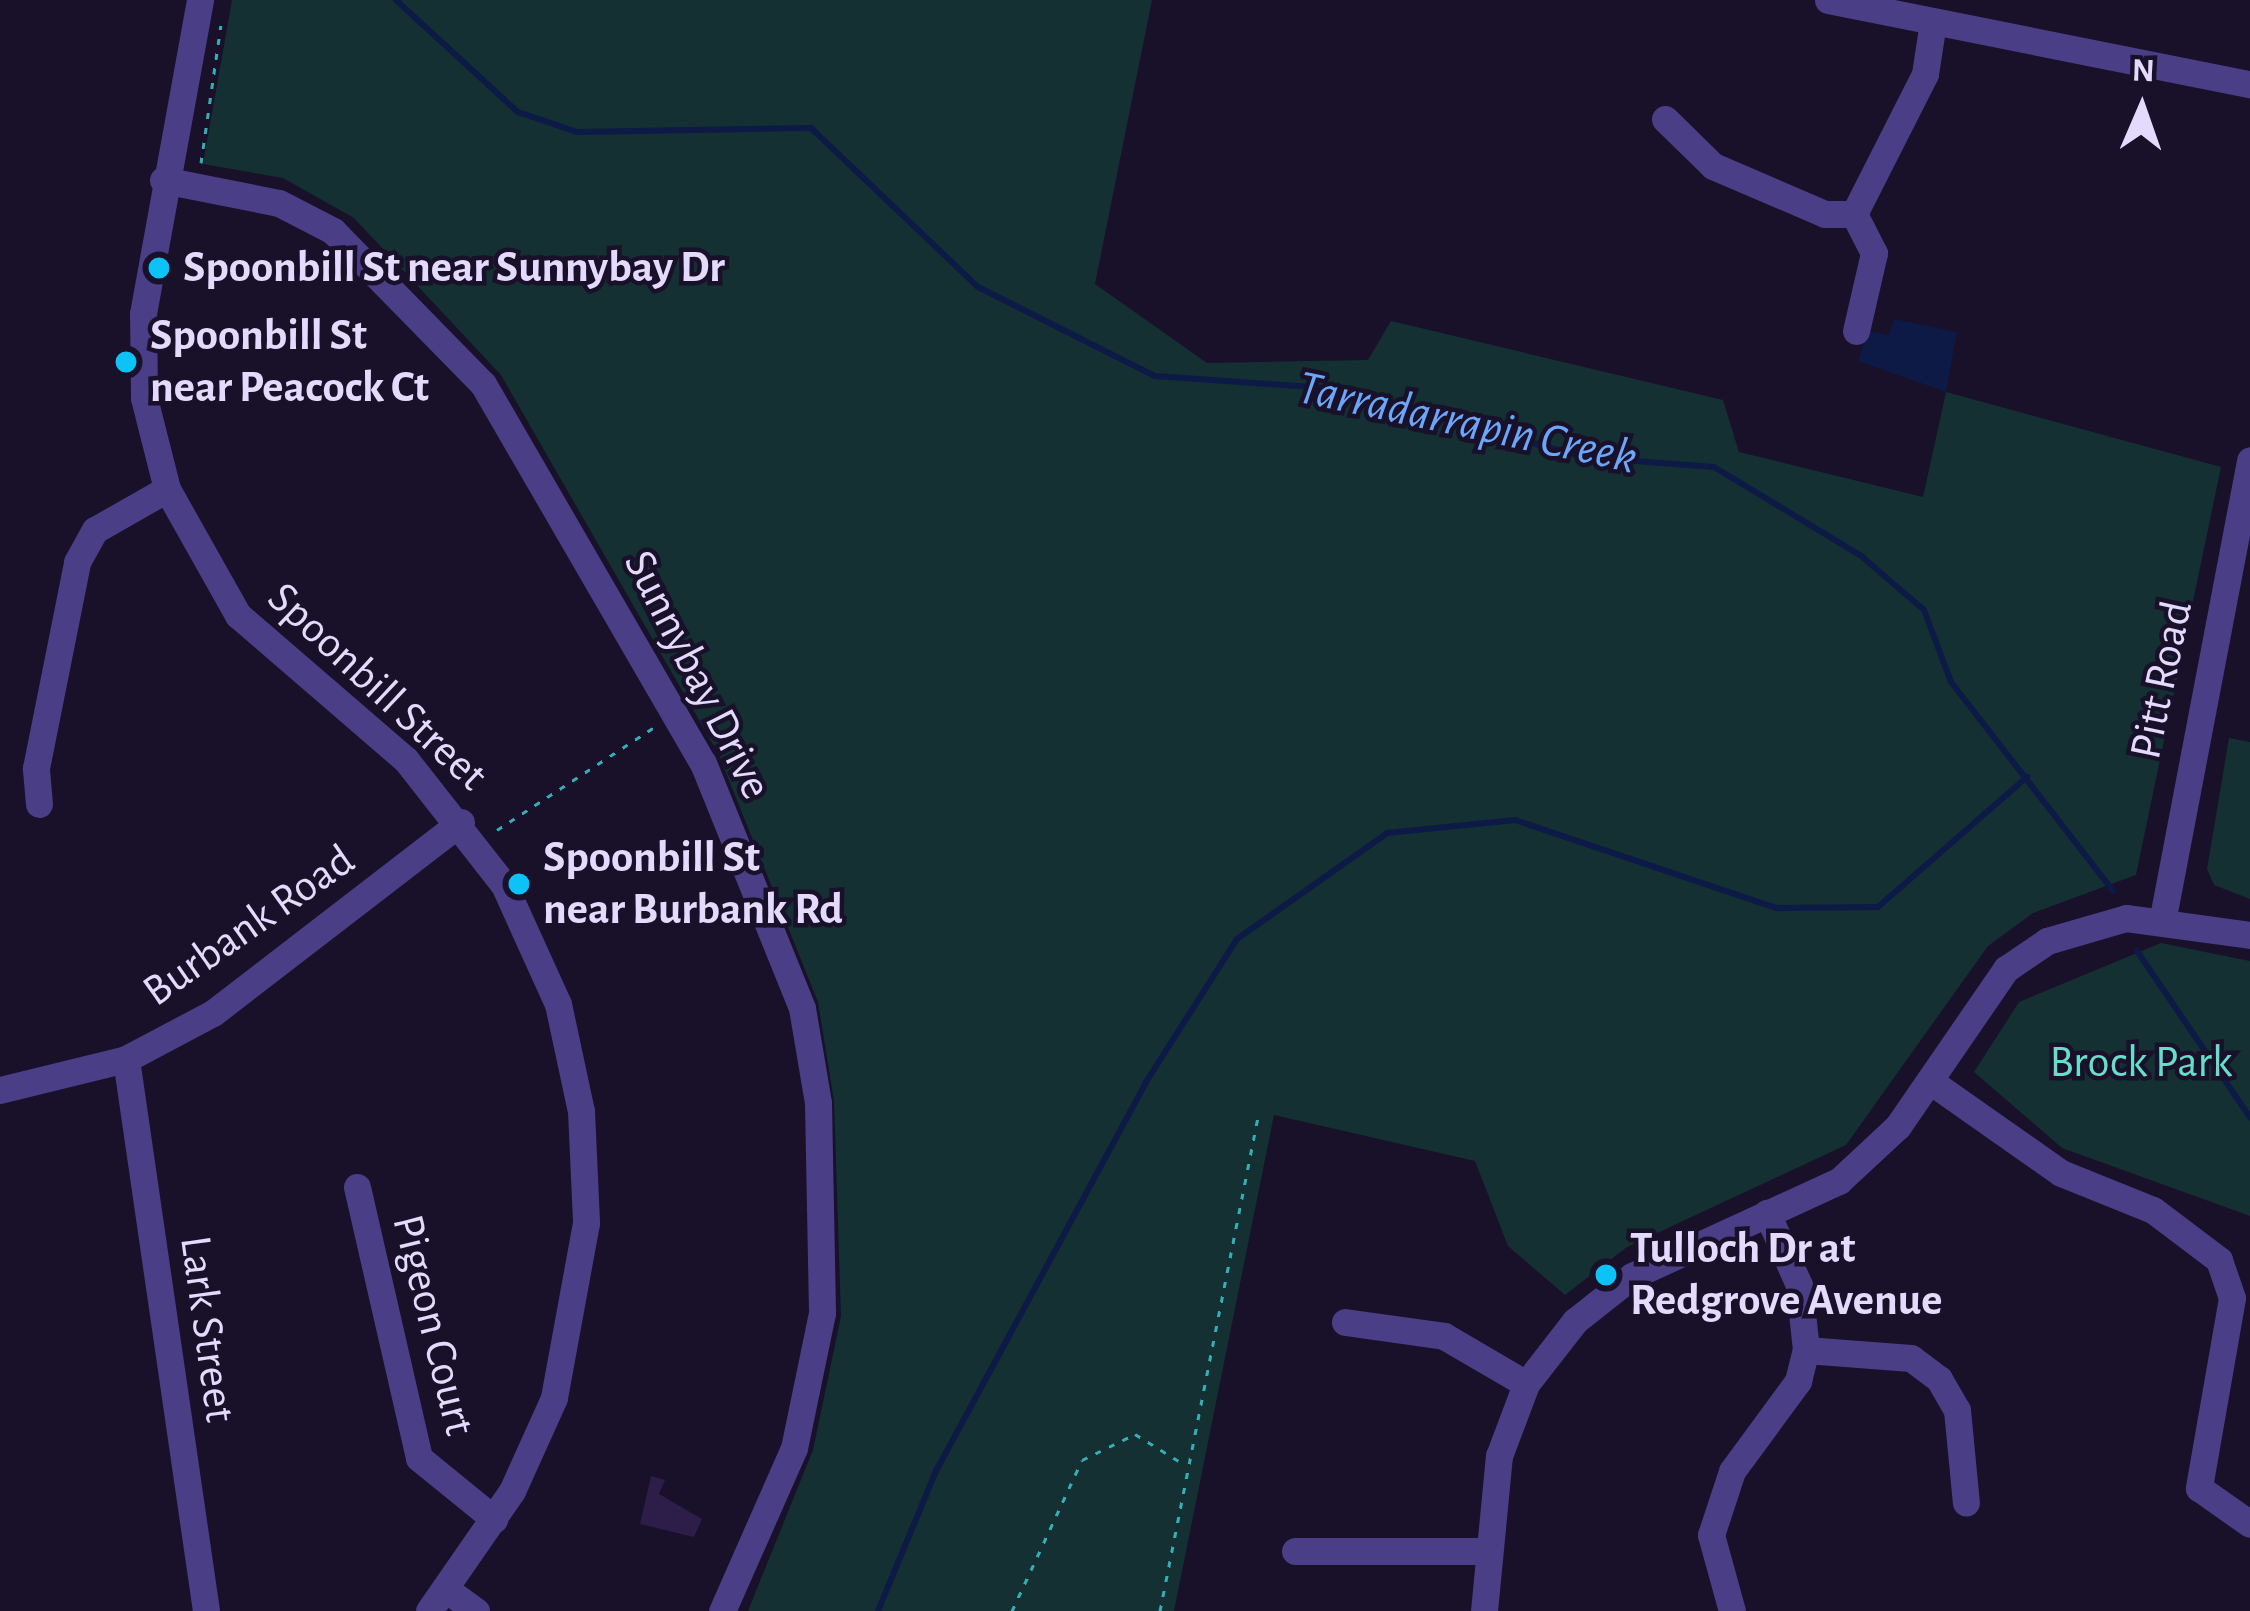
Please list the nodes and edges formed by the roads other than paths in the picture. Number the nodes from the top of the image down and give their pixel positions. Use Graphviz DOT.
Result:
graph roads {
  1 [pos="1828,0"];
  2 [pos="211,8"];
  3 [pos="1934,22"];
  4 [pos="2250,84"];
  5 [pos="1665,119"];
  6 [pos="164,180"];
  7 [pos="1854,214"];
  8 [pos="1856,332"];
  9 [pos="2250,460"];
  10 [pos="167,489"];
  11 [pos="39,804"];
  12 [pos="461,822"];
  13 [pos="2163,917"];
  14 [pos="2250,935"];
  15 [pos="126,1059"];
  16 [pos="1930,1081"];
  17 [pos="0,1090"];
  18 [pos="357,1187"];
  19 [pos="1767,1213"];
  20 [pos="1345,1322"];
  21 [pos="1806,1350"];
  22 [pos="1526,1384"];
  23 [pos="1966,1503"];
  24 [pos="494,1519"];
  25 [pos="2250,1524"];
  26 [pos="1294,1551"];
  27 [pos="1487,1551"];
  28 [pos="438,1601"];
  29 [pos="206,1611"];
  30 [pos="476,1611"];
  31 [pos="722,1611"];
  32 [pos="1484,1611"];
  33 [pos="1732,1611"];
  1 -- 3 [label="street"];
  2 -- 6 [label="street, Spoonbill Street"];
  3 -- 4 [label="street"];
  3 -- 7 [label="street"];
  5 -- 7 [label="street"];
  6 -- 10 [label="street, Spoonbill Street"];
  6 -- 31 [label="street, Sunnybay Drive"];
  7 -- 8 [label="street"];
  9 -- 13 [label="street, Pitt Road"];
  10 -- 11 [label="street"];
  10 -- 12 [label="street, Spoonbill Street"];
  12 -- 15 [label="street, Burbank Road"];
  12 -- 24 [label="street, Spoonbill Street"];
  13 -- 14 [label="street"];
  13 -- 16 [label="street"];
  15 -- 17 [label="street, Burbank Road"];
  15 -- 29 [label="street, Lark Street"];
  16 -- 19 [label="street"];
  16 -- 25 [label="street"];
  18 -- 24 [label="street, Pigeon Court"];
  19 -- 21 [label="street"];
  19 -- 22 [label="street"];
  20 -- 22 [label="street"];
  21 -- 23 [label="street"];
  21 -- 33 [label="street"];
  22 -- 27 [label="street"];
  24 -- 28 [label="street, Spoonbill Street"];
  26 -- 27 [label="street"];
  27 -- 32 [label="street"];
  28 -- 30 [label="street"];
}
